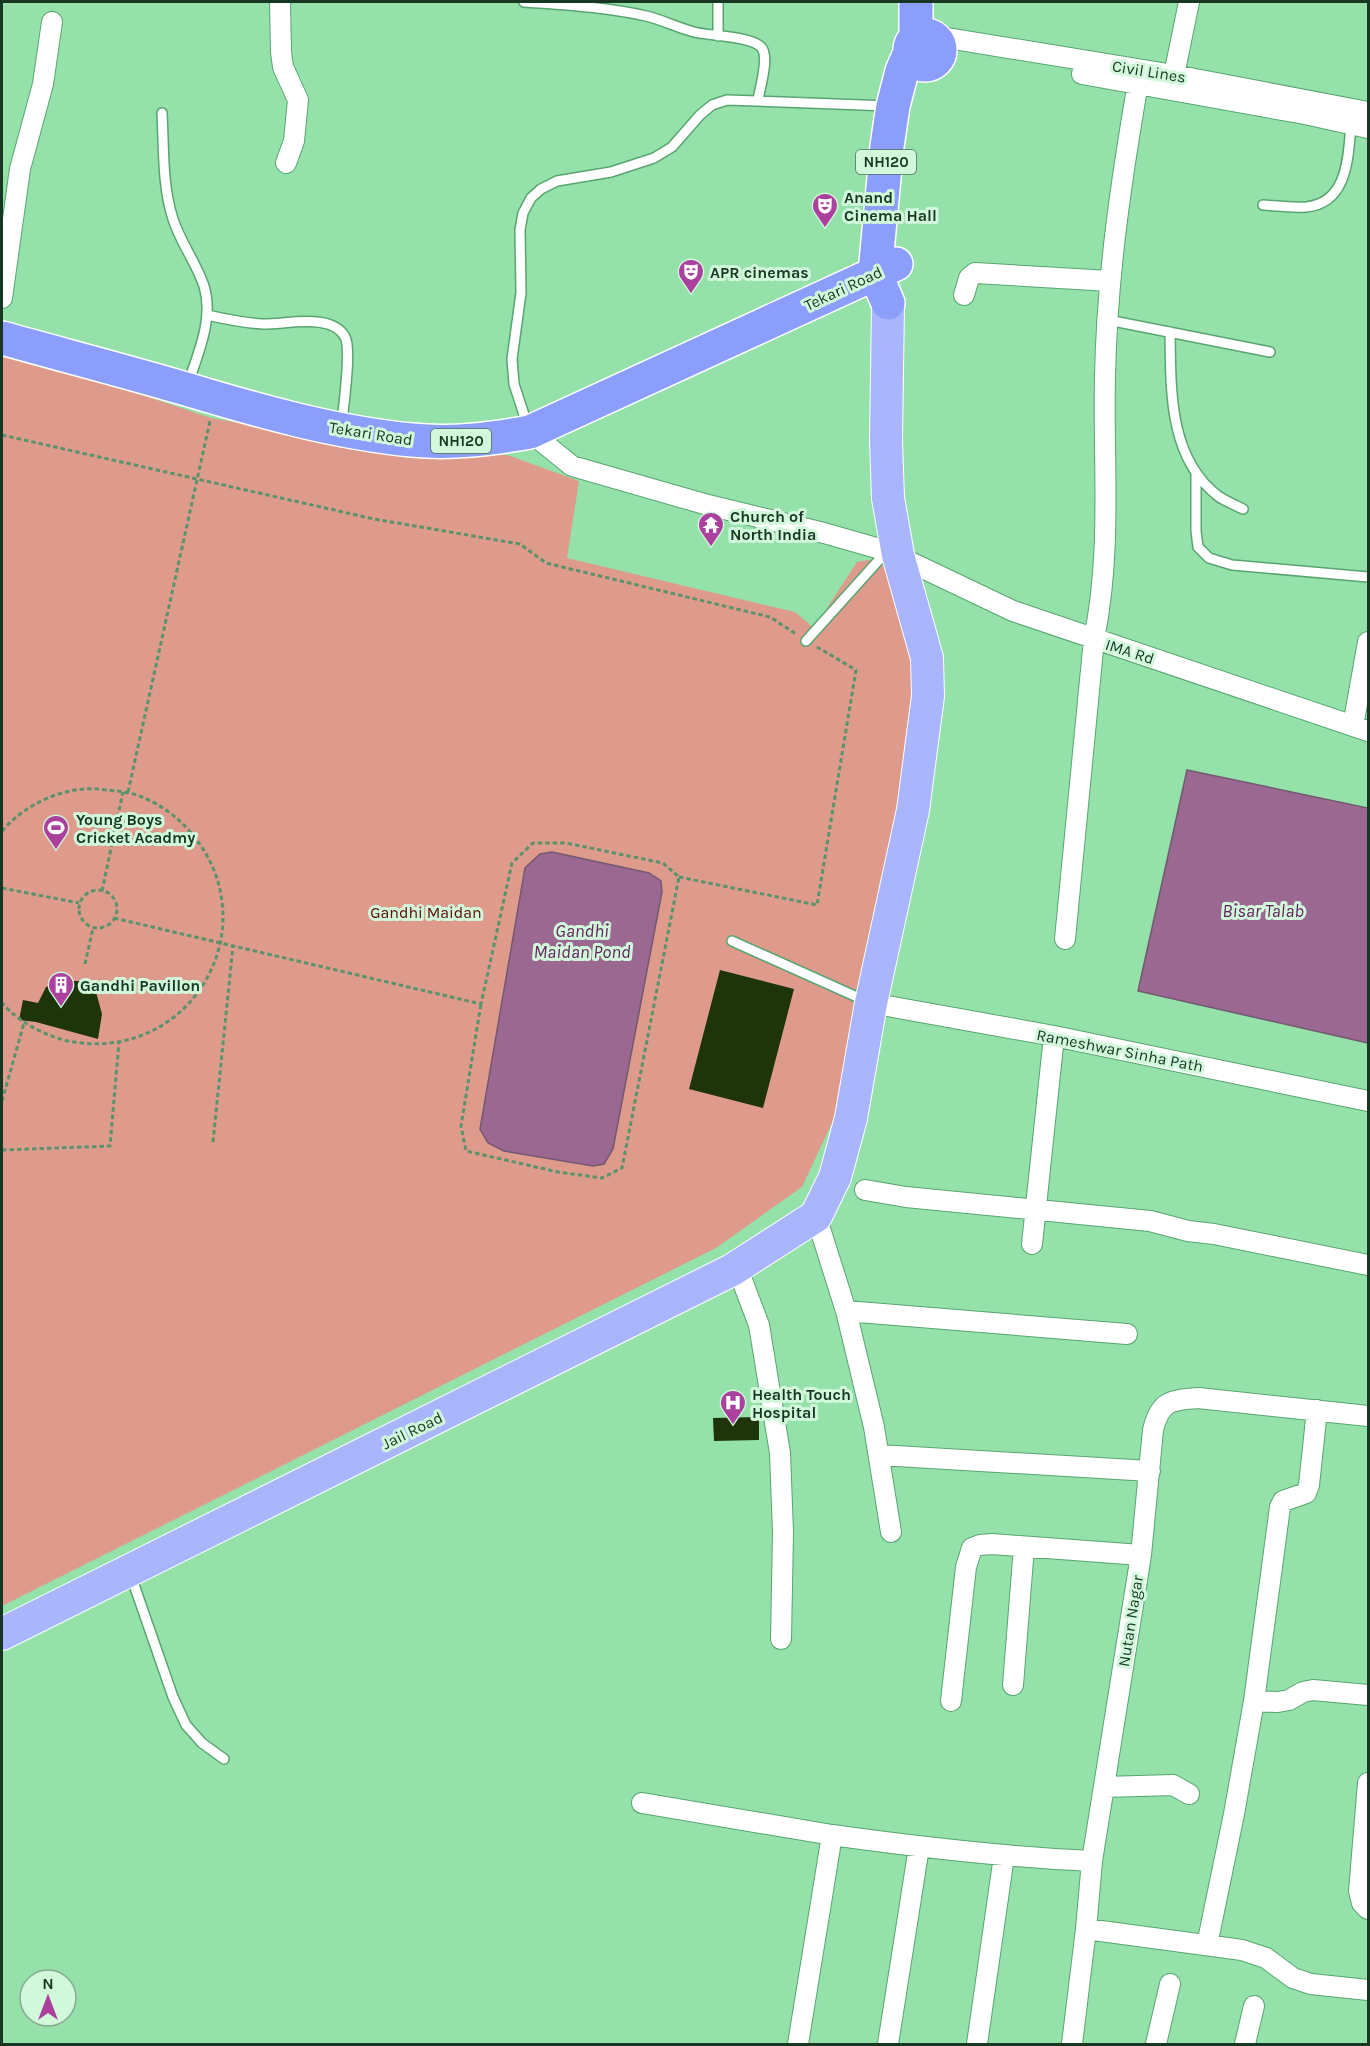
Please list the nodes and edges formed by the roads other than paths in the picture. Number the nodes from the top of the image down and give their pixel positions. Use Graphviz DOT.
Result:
graph roads {
  1 [pos="280,2"];
  2 [pos="524,2"];
  3 [pos="718,2"];
  4 [pos="916,2"];
  5 [pos="1189,2"];
  6 [pos="52,22"];
  7 [pos="718,36"];
  8 [pos="923,48"];
  9 [pos="1174,75"];
  10 [pos="1138,83"];
  11 [pos="758,100"];
  12 [pos="893,106"];
  13 [pos="1368,112"];
  14 [pos="162,113"];
  15 [pos="1360,126"];
  16 [pos="286,163"];
  17 [pos="1263,205"];
  18 [pos="885,268"];
  19 [pos="1110,280"];
  20 [pos="964,295"];
  21 [pos="2,298"];
  22 [pos="888,303"];
  23 [pos="207,315"];
  24 [pos="1108,320"];
  25 [pos="1170,332"];
  26 [pos="2,338"];
  27 [pos="1270,352"];
  28 [pos="186,389"];
  29 [pos="341,430"];
  30 [pos="530,432"];
  31 [pos="1196,474"];
  32 [pos="1242,509"];
  33 [pos="892,553"];
  34 [pos="1368,577"];
  35 [pos="1094,639"];
  36 [pos="806,641"];
  37 [pos="1368,642"];
  38 [pos="1361,728"];
  39 [pos="1065,939"];
  40 [pos="732,940"];
  41 [pos="871,1003"];
  42 [pos="1054,1036"];
  43 [pos="1368,1101"];
  44 [pos="866,1190"];
  45 [pos="1035,1209"];
  46 [pos="816,1215"];
  47 [pos="1032,1244"];
  48 [pos="1368,1265"];
  49 [pos="737,1267"];
  50 [pos="846,1311"];
  51 [pos="1127,1334"];
  52 [pos="1317,1410"];
  53 [pos="1368,1416"];
  54 [pos="879,1455"];
  55 [pos="1150,1471"];
  56 [pos="891,1532"];
  57 [pos="1024,1547"];
  58 [pos="1141,1555"];
  59 [pos="129,1571"];
  60 [pos="2,1634"];
  61 [pos="781,1639"];
  62 [pos="1013,1685"];
  63 [pos="1368,1695"];
  64 [pos="951,1701"];
  65 [pos="1254,1701"];
  66 [pos="224,1759"];
  67 [pos="1368,1783"];
  68 [pos="1104,1787"];
  69 [pos="1189,1794"];
  70 [pos="642,1803"];
  71 [pos="832,1835"];
  72 [pos="919,1847"];
  73 [pos="1004,1856"];
  74 [pos="1092,1861"];
  75 [pos="1368,1909"];
  76 [pos="1086,1929"];
  77 [pos="1207,1945"];
  78 [pos="1170,1984"];
  79 [pos="1368,1990"];
  80 [pos="1254,2006"];
  81 [pos="798,2044"];
  82 [pos="888,2044"];
  83 [pos="977,2044"];
  84 [pos="1072,2044"];
  85 [pos="1156,2044"];
  86 [pos="1245,2044"];
  1 -- 16 [label="street"];
  2 -- 7 [label="lane"];
  3 -- 7 [label="lane"];
  4 -- 8 [label="highway, NH120"];
  5 -- 9 [label="street"];
  6 -- 21 [label="street"];
  7 -- 11 [label="lane"];
  8 -- 9 [label="street, Civil Lines"];
  8 -- 10 [label="street"];
  8 -- 12 [label="highway, NH120"];
  8 -- 18 [label="highway, NH120"];
  9 -- 13 [label="street, Civil Lines"];
  10 -- 15 [label="street"];
  10 -- 19 [label="street"];
  11 -- 12 [label="lane"];
  11 -- 30 [label="lane"];
  12 -- 18 [label="highway, NH120"];
  14 -- 23 [label="lane"];
  15 -- 17 [label="lane"];
  18 -- 22 [label="highway"];
  18 -- 30 [label="highway, Tekari Road / NH120"];
  19 -- 20 [label="street"];
  19 -- 24 [label="street"];
  22 -- 33 [label="main road"];
  23 -- 28 [label="lane"];
  23 -- 29 [label="lane"];
  24 -- 25 [label="lane"];
  24 -- 35 [label="street"];
  25 -- 27 [label="lane"];
  25 -- 31 [label="lane"];
  26 -- 28 [label="highway, Tekari Road / NH120"];
  28 -- 29 [label="highway, Tekari Road / NH120"];
  29 -- 30 [label="highway, Tekari Road / NH120"];
  30 -- 33 [label="street, IMA Rd"];
  31 -- 32 [label="lane"];
  31 -- 34 [label="lane"];
  33 -- 35 [label="street, IMA Rd"];
  33 -- 36 [label="lane"];
  33 -- 41 [label="main road"];
  35 -- 38 [label="street, IMA Rd"];
  35 -- 39 [label="street"];
  37 -- 38 [label="street"];
  40 -- 41 [label="lane"];
  41 -- 42 [label="street, Rameshwar Sinha Path"];
  41 -- 46 [label="main road"];
  42 -- 43 [label="street, Rameshwar Sinha Path"];
  42 -- 45 [label="street"];
  44 -- 45 [label="street"];
  45 -- 47 [label="street"];
  45 -- 48 [label="street"];
  46 -- 49 [label="main road, Jail Road"];
  46 -- 50 [label="street"];
  49 -- 59 [label="main road, Jail Road"];
  49 -- 61 [label="street"];
  50 -- 51 [label="street"];
  50 -- 54 [label="street"];
  52 -- 53 [label="street, Nutan Nagar"];
  52 -- 55 [label="street, Nutan Nagar"];
  52 -- 65 [label="street"];
  54 -- 55 [label="street"];
  54 -- 56 [label="street"];
  55 -- 58 [label="street, Nutan Nagar"];
  57 -- 58 [label="street"];
  57 -- 62 [label="street"];
  57 -- 64 [label="street"];
  58 -- 68 [label="street, Nutan Nagar"];
  59 -- 60 [label="main road, Jail Road"];
  59 -- 66 [label="lane"];
  63 -- 65 [label="street"];
  65 -- 77 [label="street"];
  67 -- 75 [label="street"];
  68 -- 69 [label="street"];
  68 -- 74 [label="street, Nutan Nagar"];
  70 -- 71 [label="street"];
  71 -- 72 [label="street"];
  71 -- 81 [label="street"];
  72 -- 73 [label="street"];
  72 -- 82 [label="street"];
  73 -- 74 [label="street"];
  73 -- 83 [label="street"];
  74 -- 76 [label="street, Nutan Nagar"];
  76 -- 77 [label="street"];
  76 -- 84 [label="street, Nutan Nagar"];
  77 -- 79 [label="street"];
  78 -- 85 [label="street"];
  80 -- 86 [label="street"];
}
